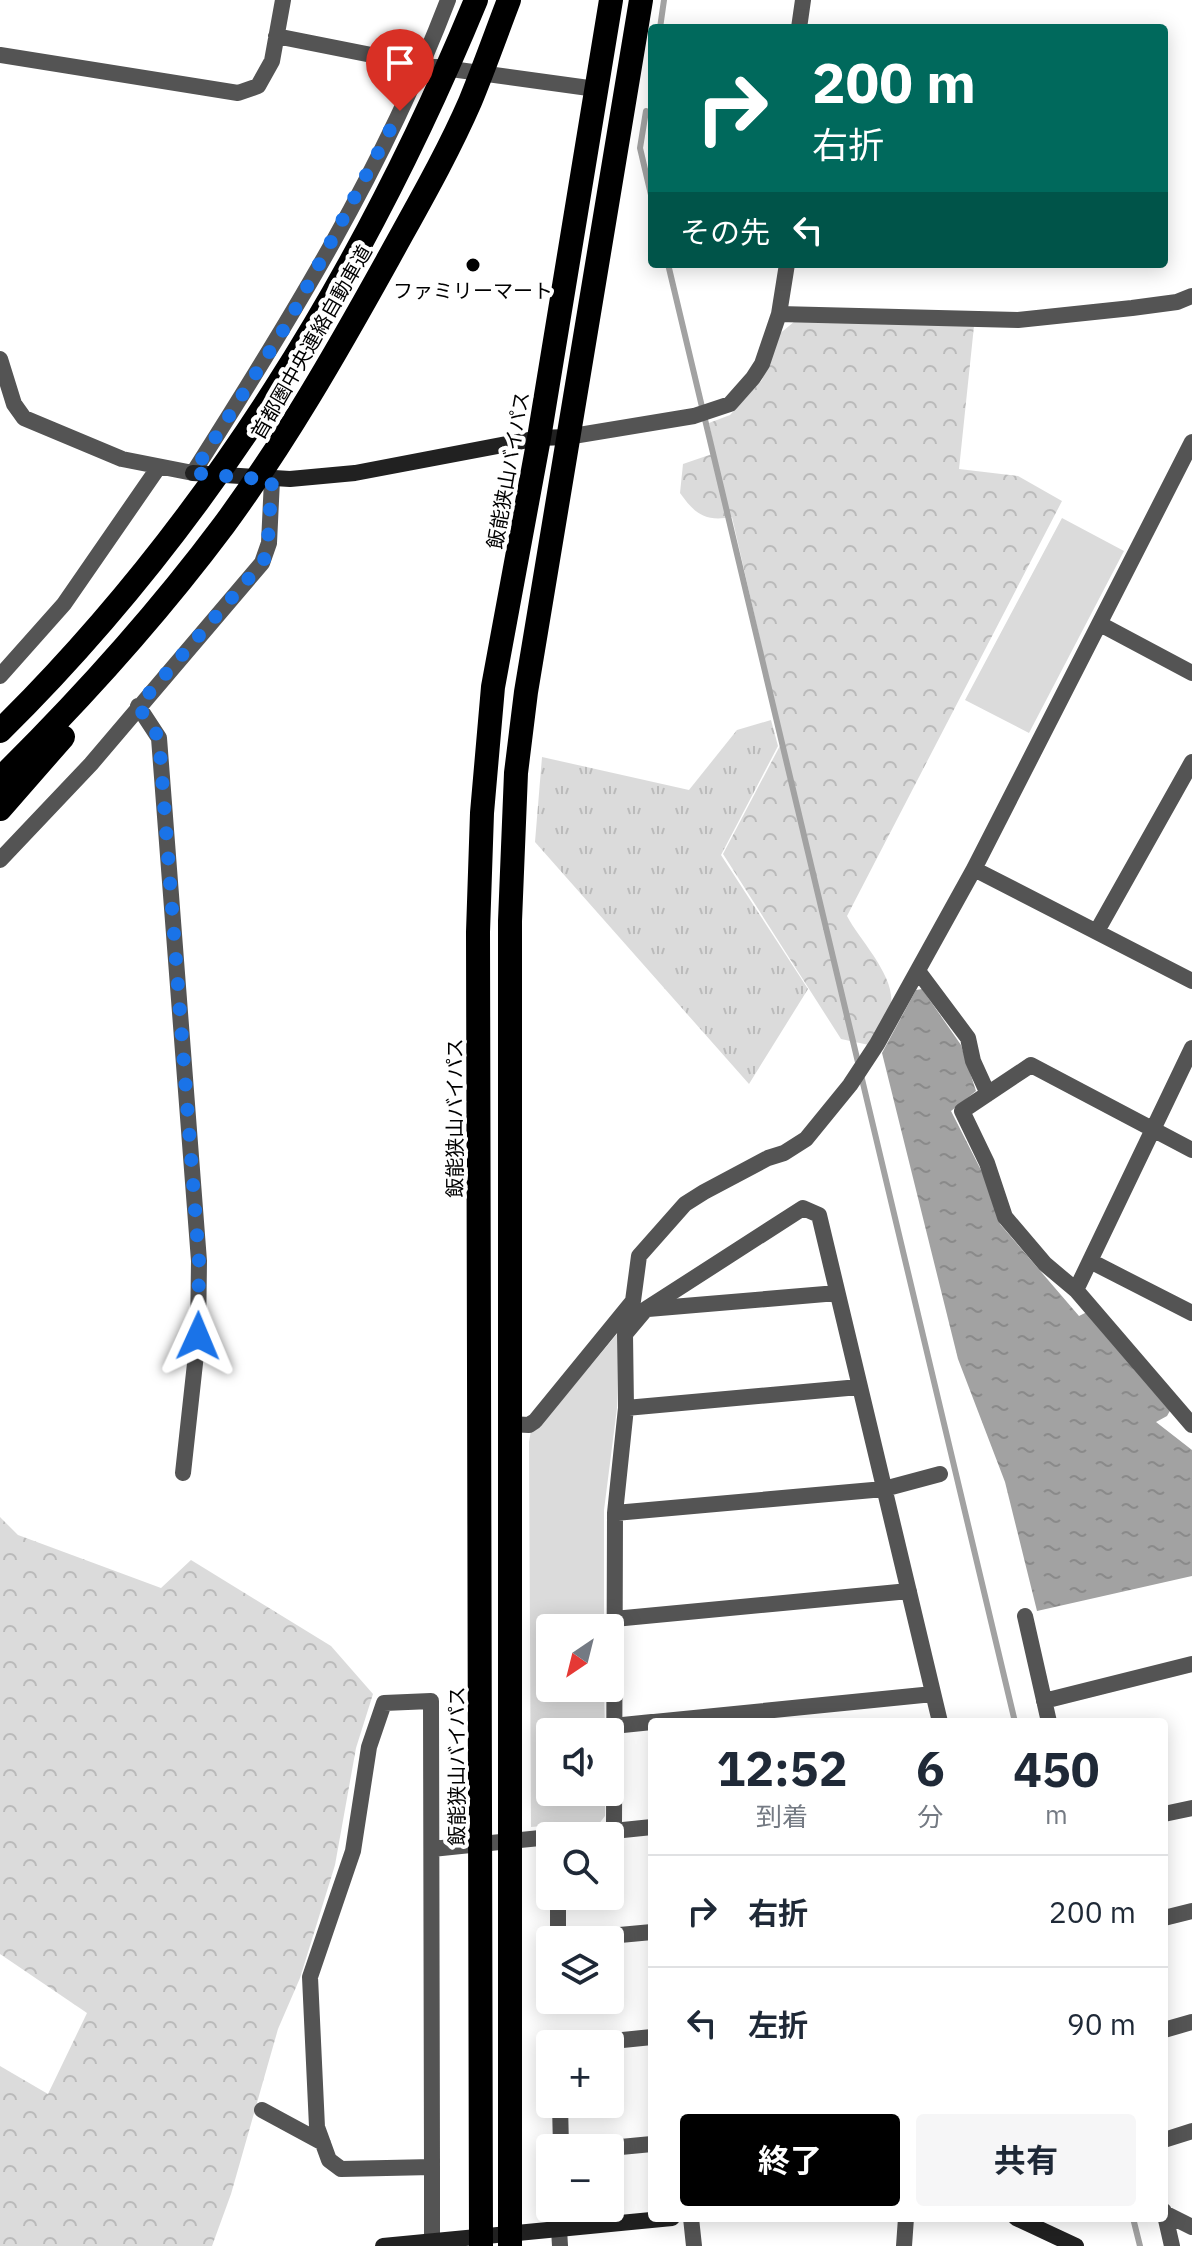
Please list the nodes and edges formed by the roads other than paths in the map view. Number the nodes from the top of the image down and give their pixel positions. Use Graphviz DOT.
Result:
graph roads {
  1 [pos="283,0"];
  2 [pos="448,0"];
  3 [pos="476,0"];
  4 [pos="509,0"];
  5 [pos="611,0"];
  6 [pos="641,0"];
  7 [pos="803,0"];
  8 [pos="800,24"];
  9 [pos="276,36"];
  10 [pos="0,55"];
  11 [pos="422,65"];
  12 [pos="596,89"];
  13 [pos="786,268"];
  14 [pos="1192,296"];
  15 [pos="779,314"];
  16 [pos="0,359"];
  17 [pos="567,437"];
  18 [pos="539,438"];
  19 [pos="1192,442"];
  20 [pos="158,468"];
  21 [pos="193,473"];
  22 [pos="272,480"];
  23 [pos="177,585"];
  24 [pos="1100,624"];
  25 [pos="1192,673"];
  26 [pos="0,676"];
  27 [pos="138,706"];
  28 [pos="0,731"];
  29 [pos="1192,762"];
  30 [pos="0,779"];
  31 [pos="0,809"];
  32 [pos="0,860"];
  33 [pos="974,869"];
  34 [pos="1097,931"];
  35 [pos="918,971"];
  36 [pos="1192,981"];
  37 [pos="1192,1048"];
  38 [pos="988,1094"];
  39 [pos="1154,1130"];
  40 [pos="1192,1150"];
  41 [pos="1092,1262"];
  42 [pos="1076,1290"];
  43 [pos="837,1293"];
  44 [pos="646,1309"];
  45 [pos="1192,1313"];
  46 [pos="859,1387"];
  47 [pos="626,1408"];
  48 [pos="509,1424"];
  49 [pos="1192,1425"];
  50 [pos="183,1473"];
  51 [pos="940,1474"];
  52 [pos="884,1489"];
  53 [pos="615,1513"];
  54 [pos="909,1591"];
  55 [pos="614,1614"];
  56 [pos="1025,1616"];
  57 [pos="624,1618"];
  58 [pos="1192,1664"];
  59 [pos="933,1694"];
  60 [pos="1044,1701"];
  61 [pos="693,1718"];
  62 [pos="939,1718"];
  63 [pos="1048,1718"];
  64 [pos="648,1722"];
  65 [pos="624,1725"];
  66 [pos="1192,1808"];
  67 [pos="1168,1813"];
  68 [pos="648,1827"];
  69 [pos="624,1829"];
  70 [pos="536,1838"];
  71 [pos="440,1849"];
  72 [pos="1192,1911"];
  73 [pos="1168,1917"];
  74 [pos="648,1932"];
  75 [pos="624,1935"];
  76 [pos="1192,2022"];
  77 [pos="1168,2029"];
  78 [pos="648,2037"];
  79 [pos="624,2040"];
  80 [pos="262,2110"];
  81 [pos="1192,2131"];
  82 [pos="1168,2139"];
  83 [pos="323,2143"];
  84 [pos="648,2144"];
  85 [pos="624,2147"];
  86 [pos="432,2167"];
  87 [pos="1168,2214"];
  88 [pos="648,2220"];
  89 [pos="691,2222"];
  90 [pos="906,2222"];
  91 [pos="1030,2222"];
  92 [pos="1166,2222"];
  93 [pos="1192,2227"];
  94 [pos="554,2229"];
  95 [pos="438,2239"];
  96 [pos="383,2246"];
  97 [pos="481,2246"];
  98 [pos="510,2246"];
  99 [pos="560,2246"];
  100 [pos="694,2246"];
  101 [pos="904,2246"];
  102 [pos="1076,2246"];
  103 [pos="1172,2246"];
  1 -- 9 [label="street"];
  2 -- 11 [label="street"];
  3 -- 28 [label="highway, 首都圏中央連絡自動車道"];
  4 -- 23 [label="highway, 首都圏中央連絡自動車道"];
  5 -- 12 [label="highway, 飯能狭山バイパス"];
  6 -- 17 [label="highway"];
  7 -- 8 [label="street"];
  9 -- 10 [label="street"];
  9 -- 11 [label="street"];
  11 -- 12 [label="street"];
  11 -- 21 [label="street"];
  12 -- 18 [label="highway, 飯能狭山バイパス"];
  13 -- 15 [label="street"];
  14 -- 15 [label="street"];
  15 -- 17 [label="street"];
  16 -- 20 [label="street"];
  17 -- 18 [label="street"];
  17 -- 48 [label="highway"];
  18 -- 22 [label="street"];
  18 -- 97 [label="highway, 飯能狭山バイパス"];
  19 -- 24 [label="street"];
  20 -- 21 [label="street"];
  20 -- 26 [label="street"];
  21 -- 22 [label="street"];
  22 -- 27 [label="street"];
  23 -- 30 [label="highway, 首都圏中央連絡自動車道"];
  23 -- 31 [label="highway"];
  24 -- 25 [label="street"];
  24 -- 33 [label="street"];
  27 -- 32 [label="street"];
  27 -- 50 [label="street"];
  29 -- 34 [label="street"];
  33 -- 34 [label="street"];
  33 -- 35 [label="street"];
  34 -- 36 [label="street"];
  35 -- 38 [label="street"];
  35 -- 48 [label="street"];
  37 -- 39 [label="street"];
  38 -- 39 [label="street"];
  38 -- 42 [label="street"];
  39 -- 40 [label="street"];
  39 -- 41 [label="street"];
  41 -- 42 [label="street"];
  41 -- 45 [label="street"];
  42 -- 49 [label="street"];
  43 -- 44 [label="street"];
  43 -- 44 [label="street"];
  43 -- 46 [label="street"];
  44 -- 47 [label="street"];
  46 -- 47 [label="street"];
  46 -- 52 [label="street"];
  47 -- 53 [label="street"];
  48 -- 98 [label="highway"];
  51 -- 52 [label="street"];
  52 -- 53 [label="street"];
  52 -- 54 [label="street"];
  53 -- 55 [label="street"];
  54 -- 57 [label="street"];
  54 -- 59 [label="street"];
  56 -- 60 [label="street"];
  58 -- 60 [label="street"];
  59 -- 61 [label="street"];
  59 -- 62 [label="street"];
  60 -- 63 [label="street"];
  64 -- 65 [label="street"];
  66 -- 67 [label="street"];
  68 -- 69 [label="street"];
  70 -- 71 [label="street"];
  71 -- 83 [label="street"];
  71 -- 86 [label="street"];
  72 -- 73 [label="street"];
  74 -- 75 [label="street"];
  76 -- 77 [label="street"];
  78 -- 79 [label="street"];
  80 -- 83 [label="street"];
  81 -- 82 [label="street"];
  83 -- 86 [label="street"];
  84 -- 85 [label="street"];
  86 -- 95 [label="street"];
  87 -- 93 [label="street"];
  88 -- 94 [label="street"];
  89 -- 100 [label="street"];
  90 -- 101 [label="street"];
  91 -- 102 [label="street"];
  92 -- 103 [label="street"];
  94 -- 95 [label="street"];
  94 -- 99 [label="street"];
  95 -- 96 [label="street"];
}
